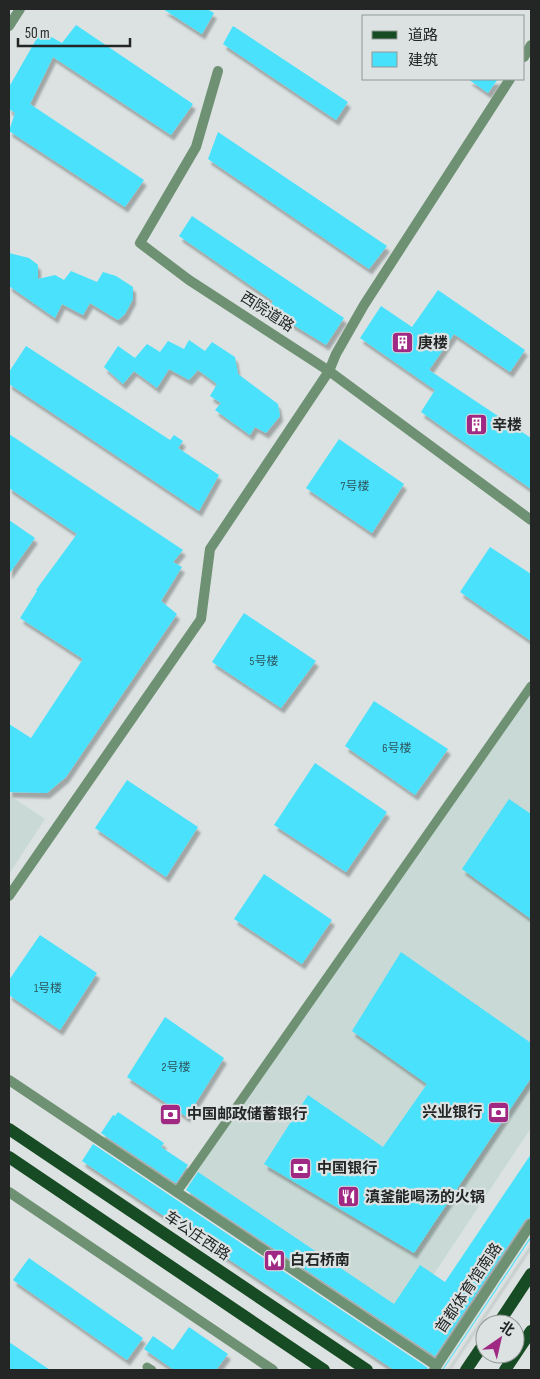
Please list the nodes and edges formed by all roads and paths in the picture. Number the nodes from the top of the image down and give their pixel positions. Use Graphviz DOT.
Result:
graph roads {
  1 [pos="20,9"];
  2 [pos="9,26"];
  3 [pos="218,70"];
  4 [pos="509,80"];
  5 [pos="330,371"];
  6 [pos="531,520"];
  7 [pos="531,686"];
  8 [pos="9,896"];
  9 [pos="9,1080"];
  10 [pos="9,1129"];
  11 [pos="9,1157"];
  12 [pos="9,1192"];
  13 [pos="177,1192"];
  14 [pos="531,1224"];
  15 [pos="531,1274"];
  16 [pos="505,1314"];
  17 [pos="531,1331"];
  18 [pos="475,1357"];
  19 [pos="435,1368"];
  20 [pos="273,1370"];
  21 [pos="324,1370"];
  22 [pos="366,1370"];
  23 [pos="466,1370"];
  24 [pos="505,1370"];
  1 -- 2 [label="street"];
  3 -- 5 [label="street, 西院道路"];
  4 -- 5 [label="street"];
  5 -- 6 [label="street, 西院道路"];
  5 -- 8 [label="street"];
  7 -- 13 [label="lane"];
  9 -- 13 [label="street"];
  10 -- 22 [label="main road, 车公庄西路"];
  11 -- 21 [label="main road"];
  12 -- 20 [label="street"];
  13 -- 19 [label="street"];
  14 -- 19 [label="street, 首都体育馆南路"];
  15 -- 16 [label="main road"];
  17 -- 24 [label="main road"];
  18 -- 23 [label="main road"];
}
